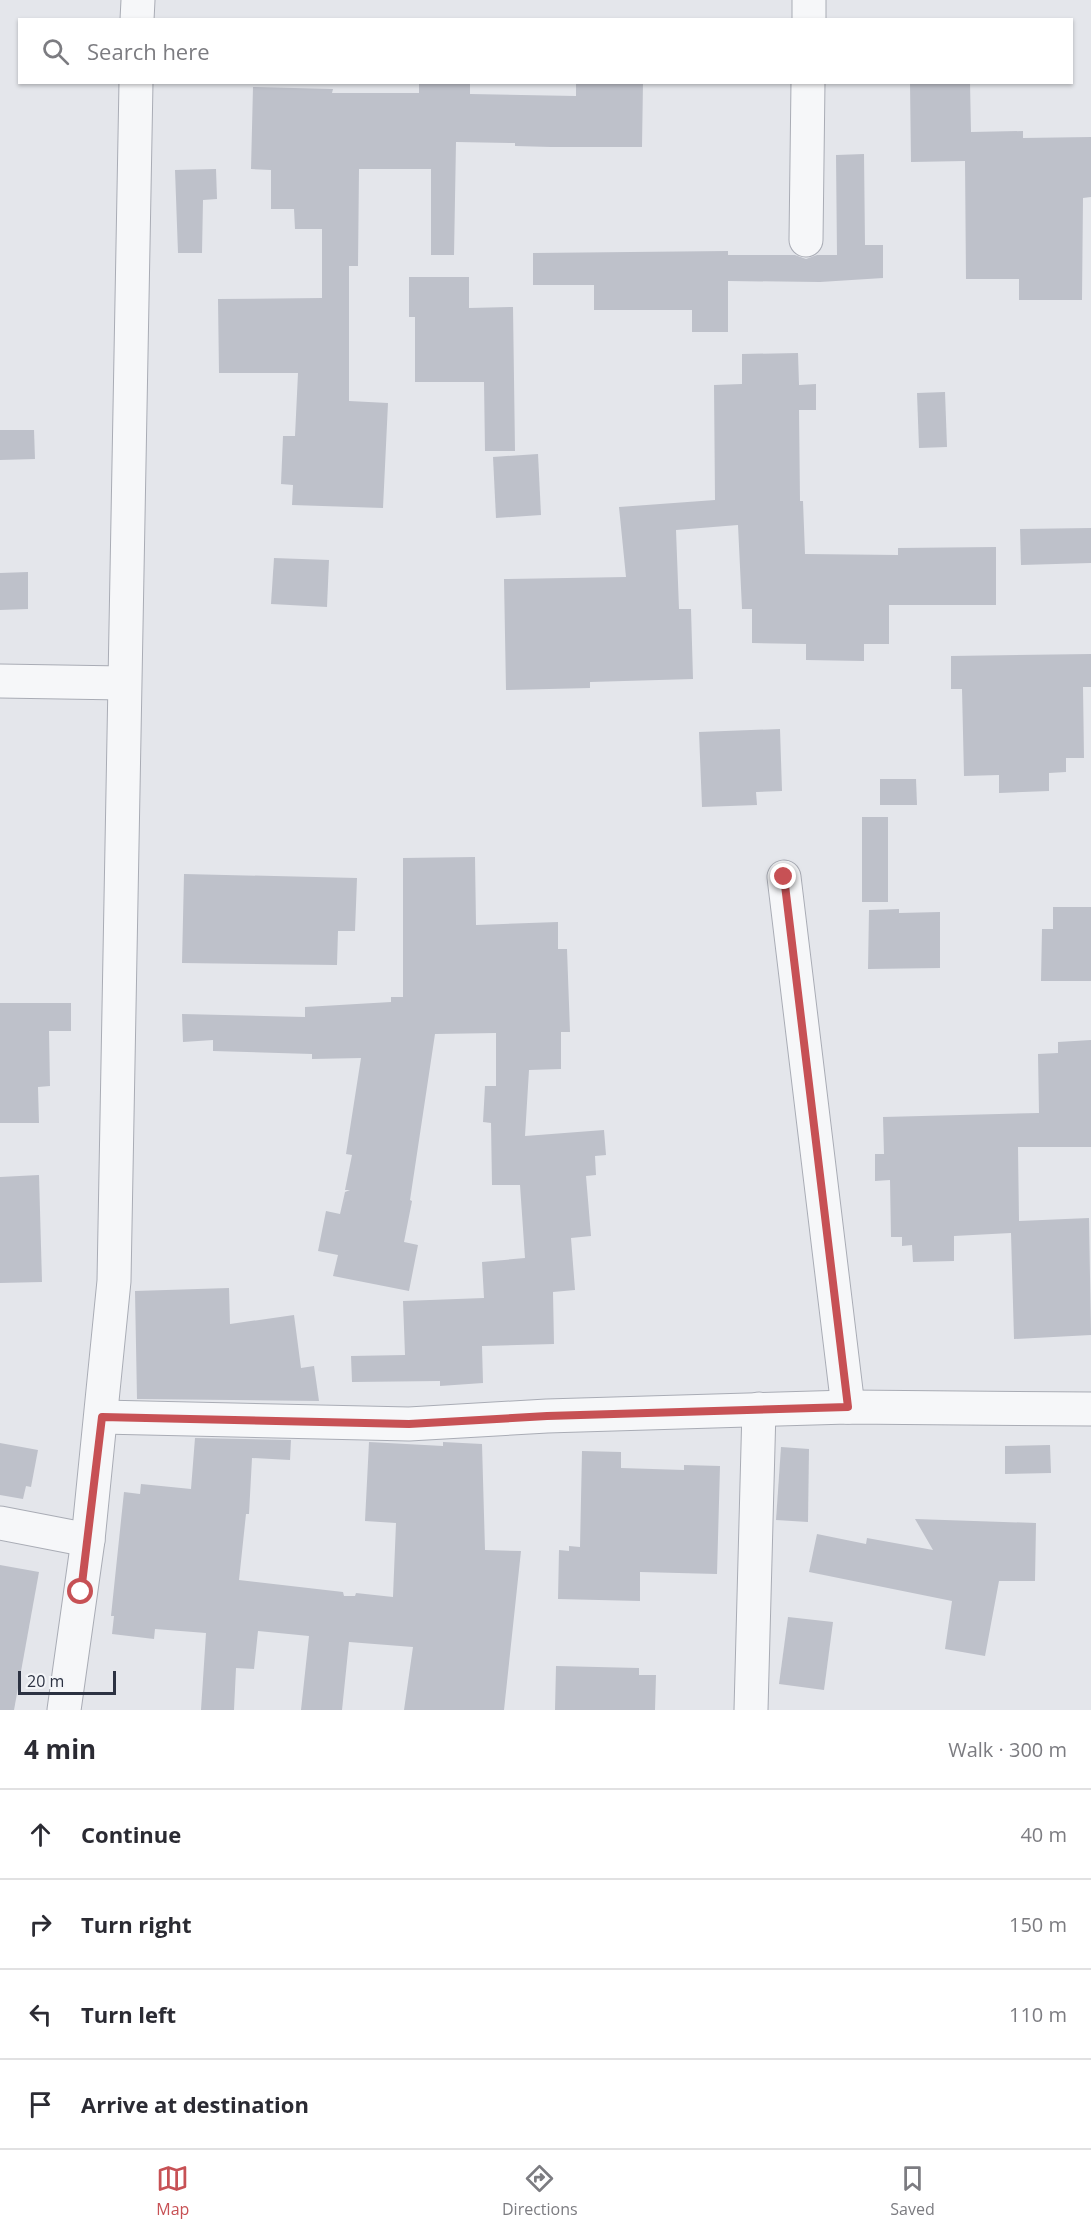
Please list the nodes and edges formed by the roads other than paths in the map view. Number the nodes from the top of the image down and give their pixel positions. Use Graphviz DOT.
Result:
graph roads {
  1 [pos="138,0"];
  2 [pos="809,0"];
  3 [pos="137,18"];
  4 [pos="809,18"];
  5 [pos="136,84"];
  6 [pos="808,84"];
  7 [pos="806,240"];
  8 [pos="0,681"];
  9 [pos="123,683"];
  10 [pos="784,877"];
  11 [pos="848,1407"];
  12 [pos="759,1409"];
  13 [pos="1091,1409"];
  14 [pos="102,1417"];
  15 [pos="0,1523"];
  16 [pos="88,1540"];
  17 [pos="64,1710"];
  18 [pos="751,1710"];
  1 -- 3 [label="street"];
  2 -- 4 [label="street"];
  5 -- 9 [label="street"];
  6 -- 7 [label="street"];
  8 -- 9 [label="street"];
  9 -- 14 [label="street"];
  10 -- 11 [label="street"];
  11 -- 12 [label="street"];
  11 -- 13 [label="street"];
  12 -- 14 [label="street"];
  12 -- 18 [label="street"];
  14 -- 16 [label="street"];
  15 -- 16 [label="street"];
  16 -- 17 [label="street"];
}
